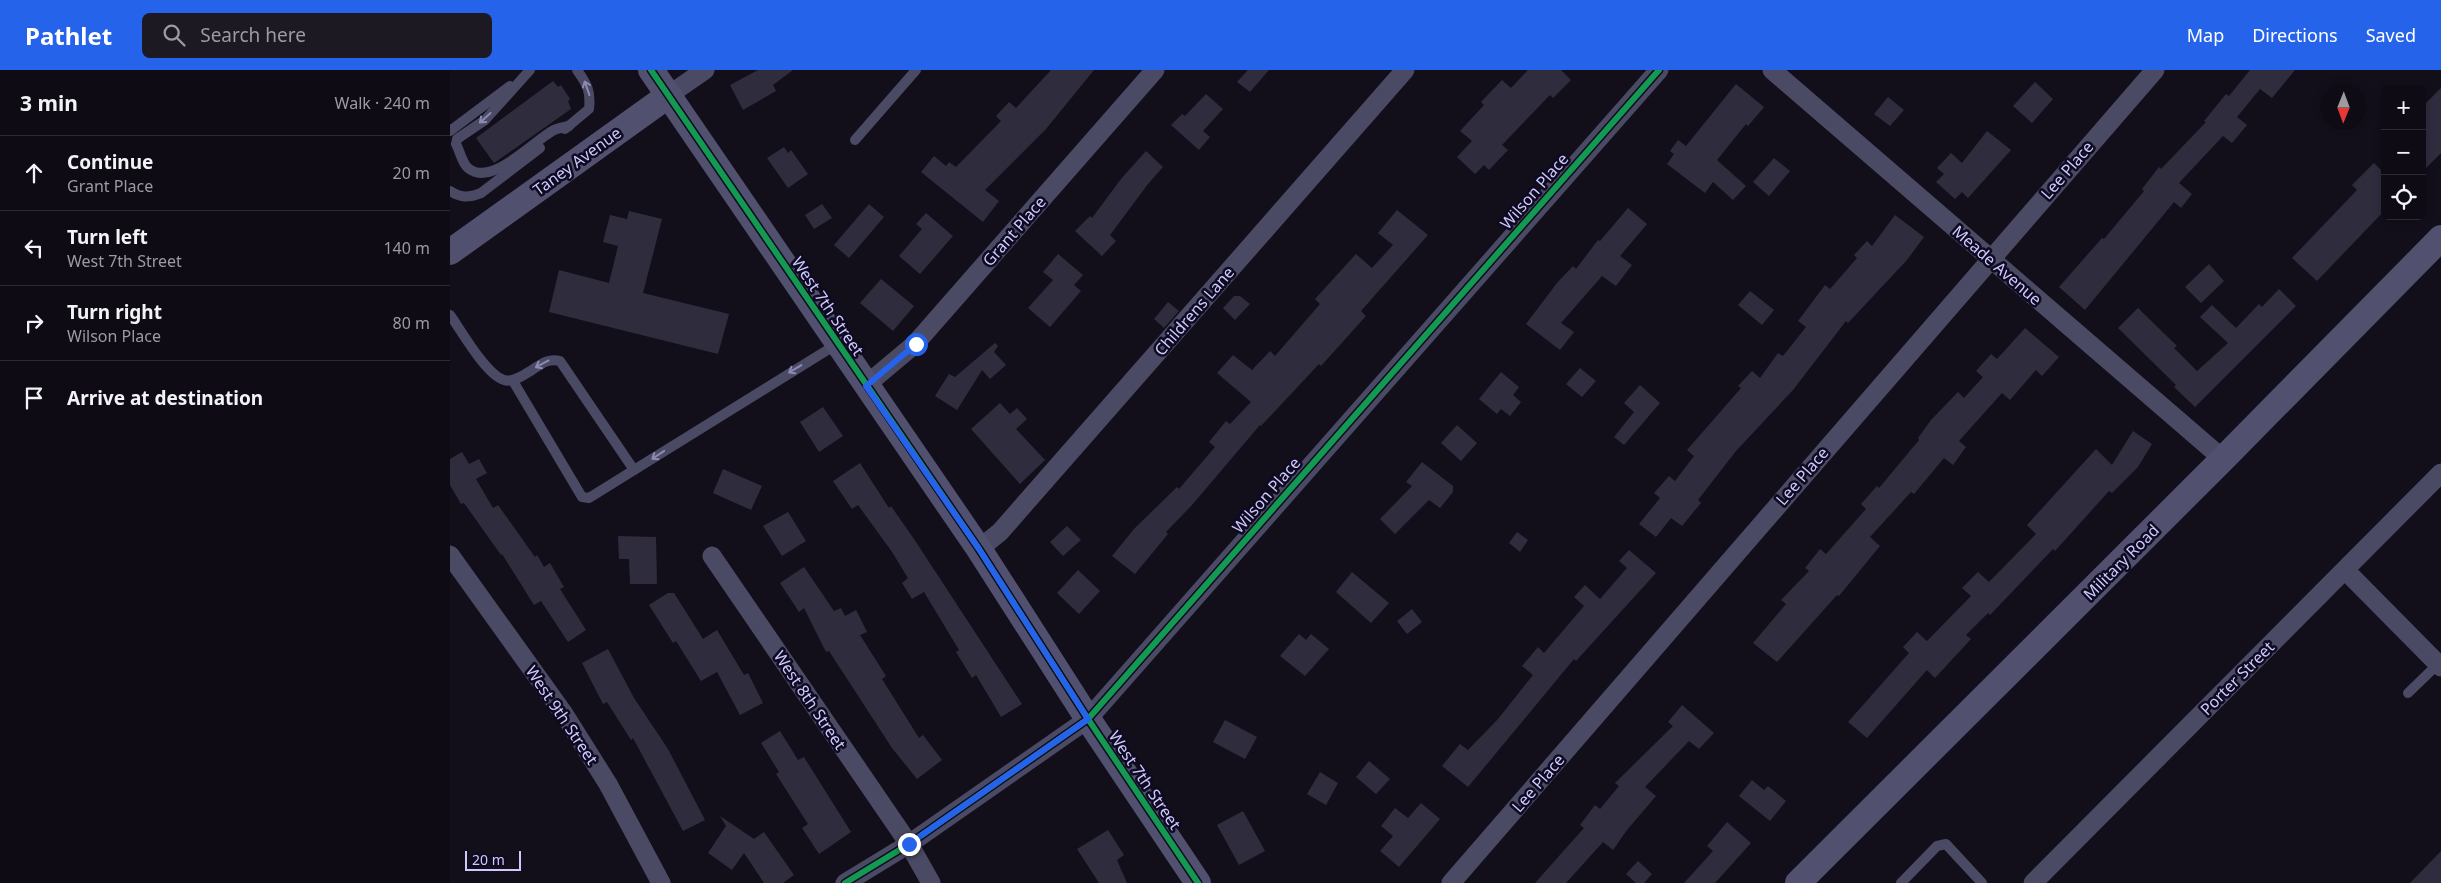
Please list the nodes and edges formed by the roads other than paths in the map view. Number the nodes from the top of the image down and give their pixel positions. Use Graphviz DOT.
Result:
graph roads {
  1 [pos="530,70"];
  2 [pos="577,70"];
  3 [pos="651,70"];
  4 [pos="704,70"];
  5 [pos="916,70"];
  6 [pos="1155,70"];
  7 [pos="1405,70"];
  8 [pos="1659,70"];
  9 [pos="1772,70"];
  10 [pos="2155,70"];
  11 [pos="669,96"];
  12 [pos="569,126"];
  13 [pos="450,131"];
  14 [pos="855,140"];
  15 [pos="450,192"];
  16 [pos="2441,238"];
  17 [pos="450,252"];
  18 [pos="1990,258"];
  19 [pos="450,315"];
  20 [pos="837,344"];
  21 [pos="513,381"];
  22 [pos="866,386"];
  23 [pos="2224,459"];
  24 [pos="634,470"];
  25 [pos="2441,473"];
  26 [pos="979,549"];
  27 [pos="450,555"];
  28 [pos="712,556"];
  29 [pos="2345,570"];
  30 [pos="2439,665"];
  31 [pos="2408,693"];
  32 [pos="1088,719"];
  33 [pos="909,844"];
  34 [pos="2041,880"];
  35 [pos="1976,881"];
  36 [pos="661,883"];
  37 [pos="845,883"];
  38 [pos="931,883"];
  39 [pos="1198,883"];
  40 [pos="1451,883"];
  41 [pos="1798,883"];
  42 [pos="1901,883"];
  1 -- 12 [label="lane, one-way"];
  1 -- 13 [label="lane"];
  12 -- 2 [label="lane, one-way"];
  3 -- 11 [label="street, West 7th Street"];
  4 -- 11 [label="street, Taney Avenue"];
  5 -- 14 [label="lane"];
  6 -- 22 [label="street, Grant Place"];
  7 -- 26 [label="street, Childrens Lane"];
  8 -- 32 [label="street, Wilson Place"];
  9 -- 18 [label="street, Meade Avenue"];
  10 -- 18 [label="street, Lee Place"];
  11 -- 17 [label="street, Taney Avenue"];
  11 -- 20 [label="street, West 7th Street"];
  12 -- 15 [label="lane"];
  16 -- 23 [label="street, Military Road"];
  18 -- 23 [label="street, Meade Avenue"];
  18 -- 40 [label="street, Lee Place"];
  19 -- 21 [label="lane"];
  20 -- 22 [label="street, West 7th Street"];
  20 -- 24 [label="lane, one-way"];
  24 -- 21 [label="lane, one-way"];
  21 -- 24 [label="lane"];
  22 -- 26 [label="street, West 7th Street"];
  23 -- 41 [label="street, Military Road"];
  25 -- 29 [label="street, Porter Street"];
  26 -- 32 [label="street, West 7th Street"];
  27 -- 36 [label="street, West 9th Street"];
  28 -- 33 [label="street, West 8th Street"];
  29 -- 30 [label="street"];
  29 -- 34 [label="street, Porter Street"];
  30 -- 31 [label="lane"];
  32 -- 33 [label="street, Wilson Place"];
  32 -- 39 [label="street, West 7th Street"];
  33 -- 37 [label="street, Wilson Place"];
  33 -- 38 [label="street, West 8th Street"];
  35 -- 42 [label="lane"];
}
